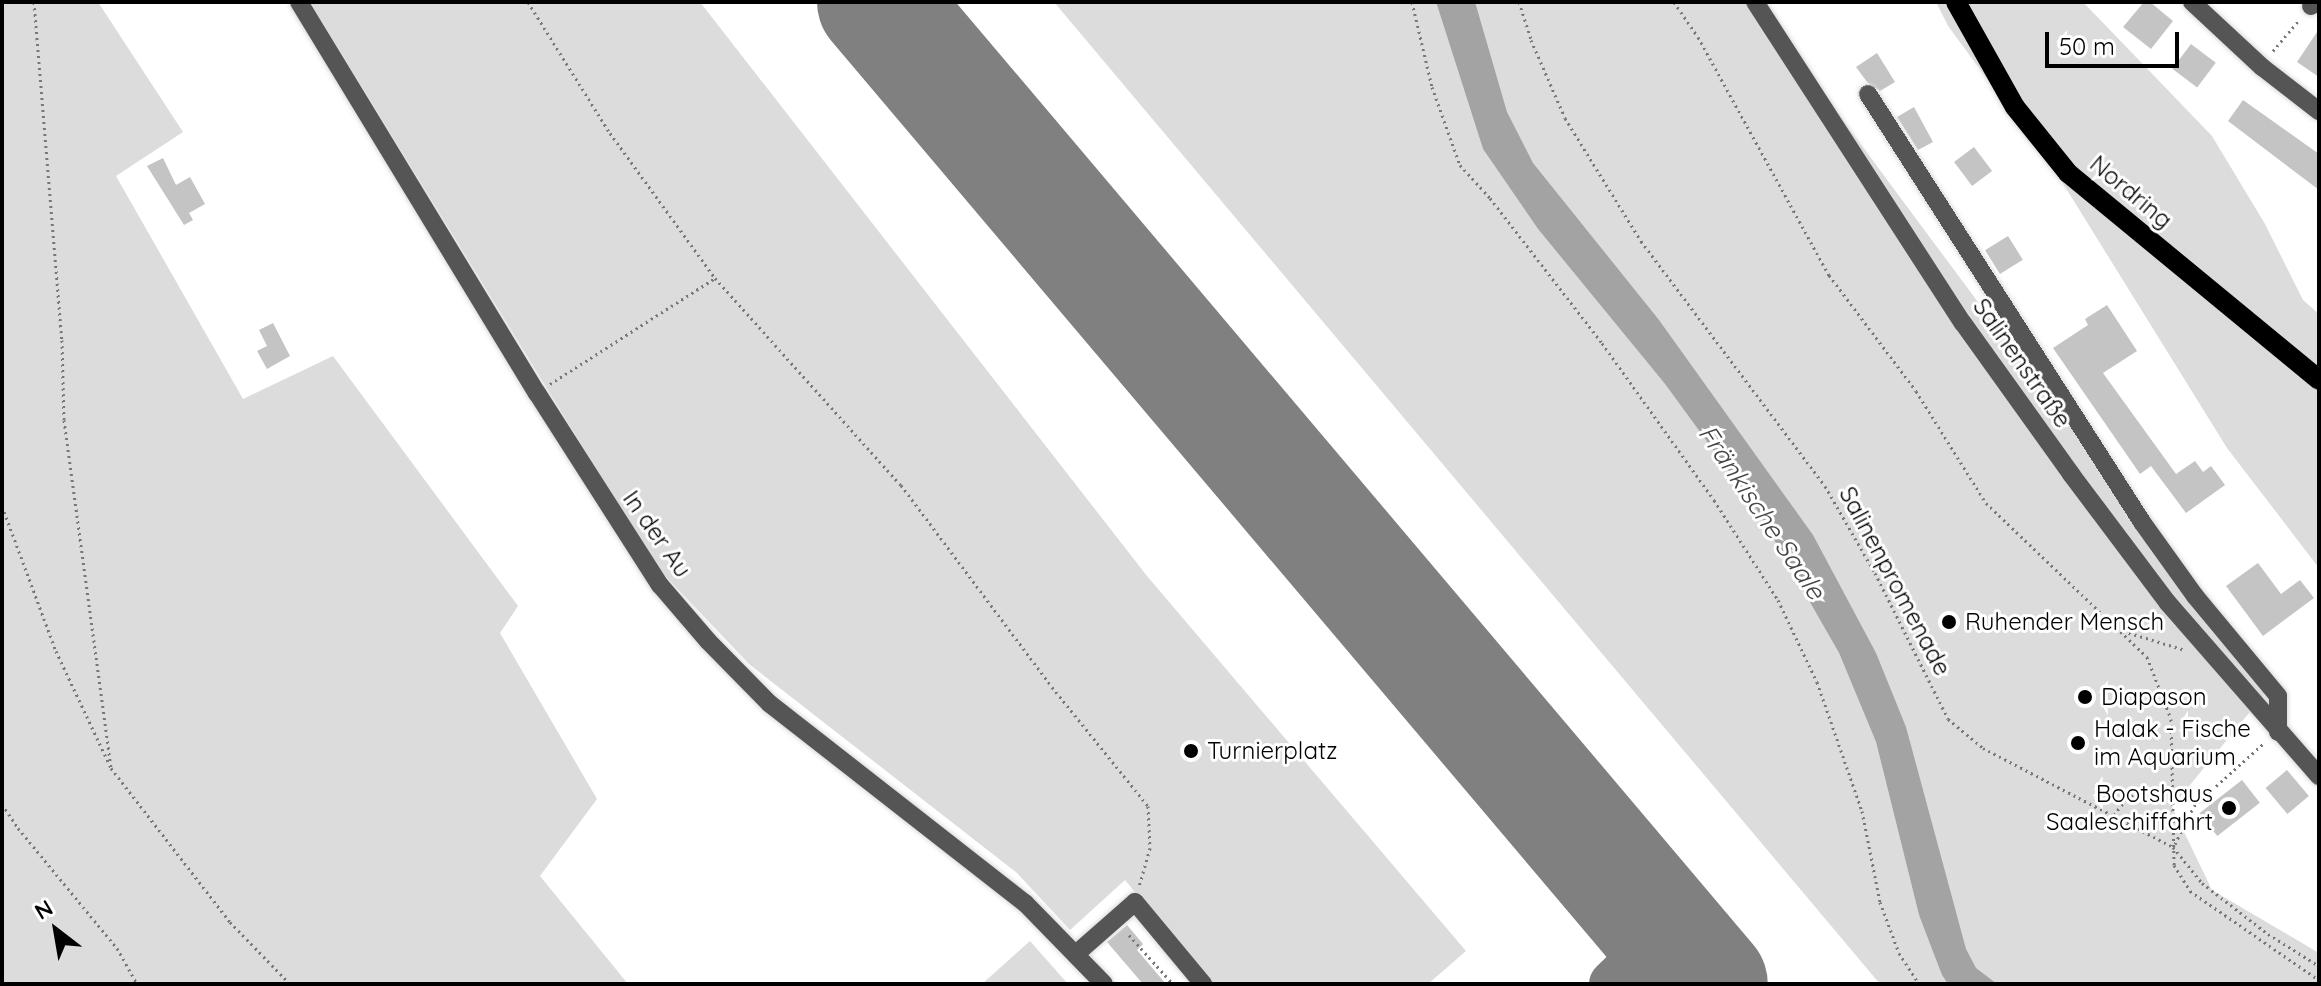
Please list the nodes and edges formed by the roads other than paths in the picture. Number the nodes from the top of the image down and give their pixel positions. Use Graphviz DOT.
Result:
graph roads {
  1 [pos="299,2"];
  2 [pos="1755,2"];
  3 [pos="1956,2"];
  4 [pos="2192,2"];
  5 [pos="1868,94"];
  6 [pos="2319,111"];
  7 [pos="2319,380"];
  8 [pos="2278,732"];
  9 [pos="2319,776"];
  10 [pos="1077,953"];
  11 [pos="1104,984"];
  12 [pos="1203,984"];
  1 -- 10 [label="street, In der Au"];
  2 -- 8 [label="street, Salinenstraße"];
  3 -- 7 [label="main road, Nordring"];
  4 -- 6 [label="street"];
  5 -- 8 [label="street, Salinenstraße"];
  8 -- 9 [label="street, Salinenstraße"];
  10 -- 11 [label="street, In der Au"];
  10 -- 12 [label="street"];
}
